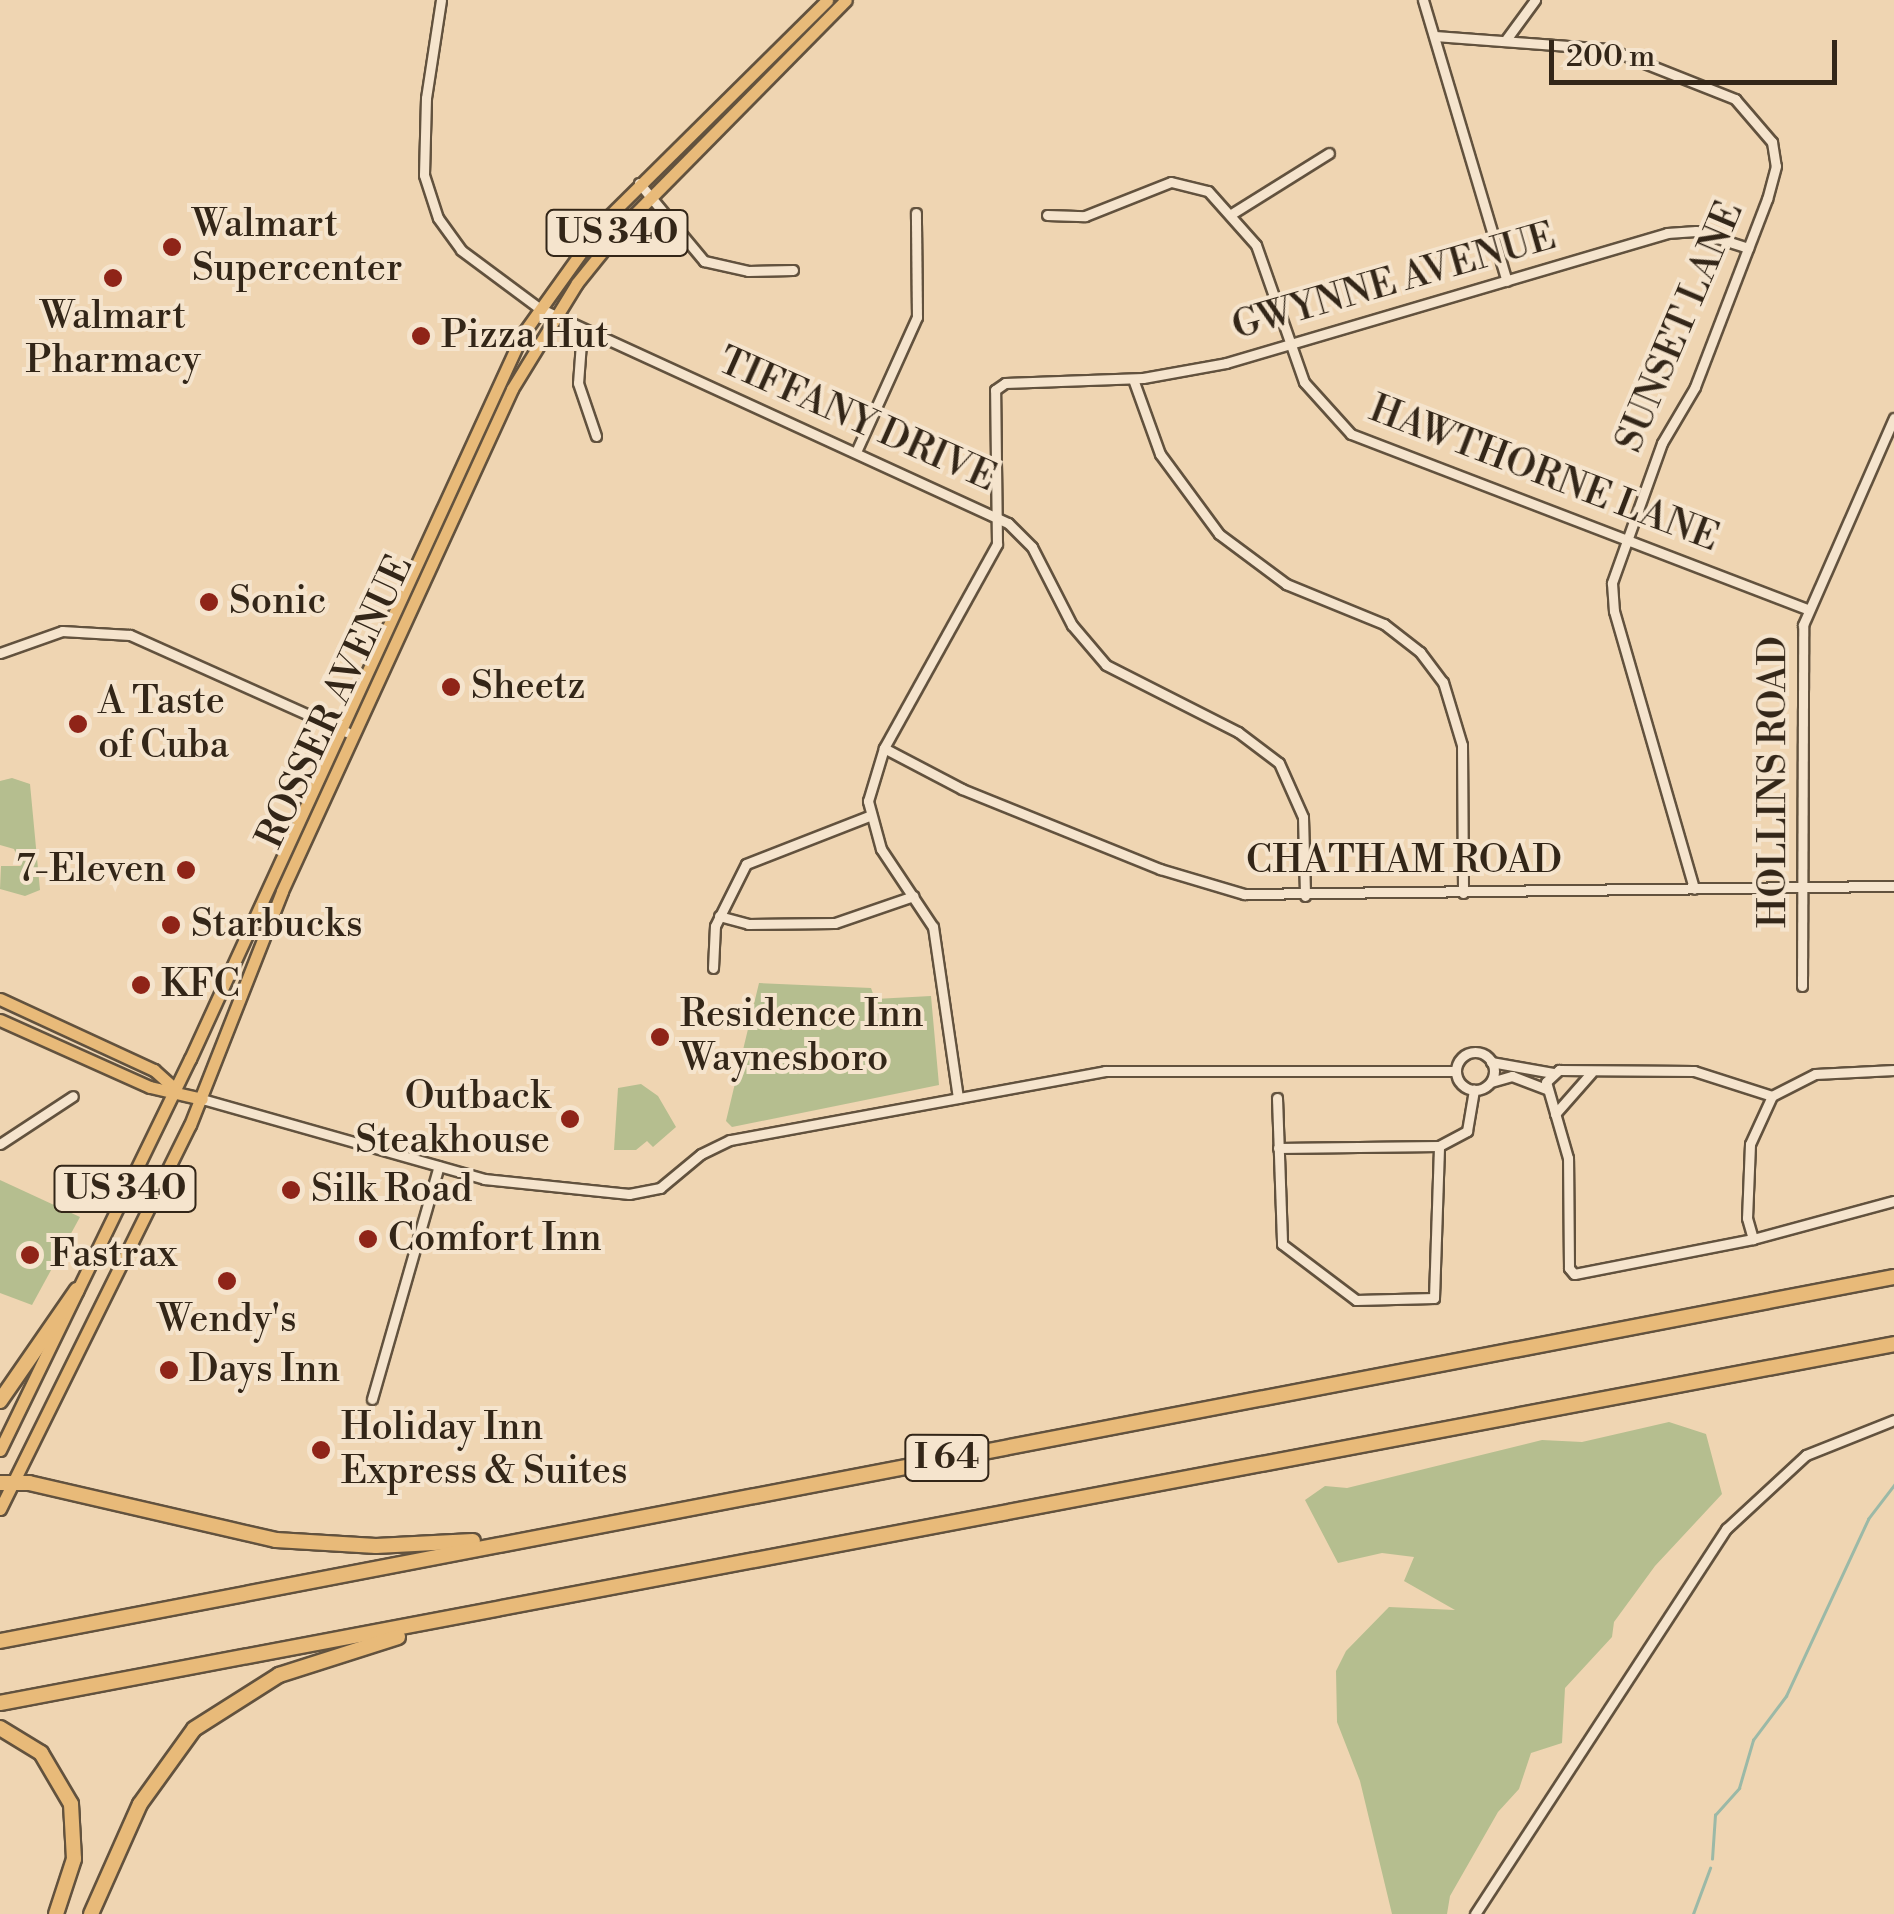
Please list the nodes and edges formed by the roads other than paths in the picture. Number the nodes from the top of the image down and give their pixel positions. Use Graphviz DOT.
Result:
graph roads {
  1 [pos="441,0"];
  2 [pos="827,0"];
  3 [pos="846,0"];
  4 [pos="1423,0"];
  5 [pos="1534,0"];
  6 [pos="1435,36"];
  7 [pos="1505,41"];
  8 [pos="1330,154"];
  9 [pos="639,183"];
  10 [pos="652,195"];
  11 [pos="916,212"];
  12 [pos="1233,212"];
  13 [pos="1046,215"];
  14 [pos="1748,248"];
  15 [pos="793,270"];
  16 [pos="1508,281"];
  17 [pos="540,308"];
  18 [pos="555,316"];
  19 [pos="582,329"];
  20 [pos="1290,346"];
  21 [pos="1133,380"];
  22 [pos="1894,418"];
  23 [pos="596,436"];
  24 [pos="856,452"];
  25 [pos="995,514"];
  26 [pos="1625,539"];
  27 [pos="1807,609"];
  28 [pos="0,653"];
  29 [pos="338,728"];
  30 [pos="354,734"];
  31 [pos="884,748"];
  32 [pos="869,816"];
  33 [pos="1894,886"];
  34 [pos="1694,888"];
  35 [pos="1802,888"];
  36 [pos="1463,893"];
  37 [pos="914,896"];
  38 [pos="1305,896"];
  39 [pos="719,916"];
  40 [pos="713,968"];
  41 [pos="1802,986"];
  42 [pos="0,999"];
  43 [pos="0,1020"];
  44 [pos="1491,1062"];
  45 [pos="1894,1070"];
  46 [pos="1568,1071"];
  47 [pos="1456,1072"];
  48 [pos="1553,1073"];
  49 [pos="1590,1073"];
  50 [pos="1491,1082"];
  51 [pos="1578,1086"];
  52 [pos="175,1088"];
  53 [pos="1474,1090"];
  54 [pos="1548,1092"];
  55 [pos="73,1096"];
  56 [pos="1772,1096"];
  57 [pos="958,1098"];
  58 [pos="1276,1098"];
  59 [pos="202,1099"];
  60 [pos="1565,1101"];
  61 [pos="1555,1114"];
  62 [pos="0,1144"];
  63 [pos="1438,1146"];
  64 [pos="1278,1148"];
  65 [pos="439,1166"];
  66 [pos="1894,1201"];
  67 [pos="1753,1240"];
  68 [pos="1894,1277"];
  69 [pos="77,1290"];
  70 [pos="1894,1344"];
  71 [pos="372,1400"];
  72 [pos="0,1401"];
  73 [pos="1894,1420"];
  74 [pos="0,1450"];
  75 [pos="6,1483"];
  76 [pos="0,1509"];
  77 [pos="554,1534"];
  78 [pos="527,1604"];
  79 [pos="0,1640"];
  80 [pos="0,1703"];
  81 [pos="0,1728"];
  82 [pos="56,1914"];
  83 [pos="92,1914"];
  84 [pos="1474,1914"];
  1 -- 17 [label="street, TIFFANY DRIVE"];
  2 -- 9 [label="main road, ROSSER AVENUE / US 340"];
  3 -- 10 [label="main road, ROSSER AVENUE / US 340"];
  4 -- 6 [label="street"];
  5 -- 7 [label="street"];
  6 -- 7 [label="street, SUNSET LANE"];
  6 -- 16 [label="street"];
  7 -- 14 [label="street, SUNSET LANE"];
  8 -- 12 [label="street"];
  9 -- 10 [label="street"];
  9 -- 17 [label="main road, ROSSER AVENUE / US 340"];
  10 -- 15 [label="street"];
  10 -- 18 [label="main road, ROSSER AVENUE / US 340"];
  11 -- 24 [label="street"];
  12 -- 13 [label="street, HAWTHORNE LANE"];
  12 -- 20 [label="street, HAWTHORNE LANE"];
  14 -- 16 [label="street, GWYNNE AVENUE"];
  14 -- 26 [label="street, SUNSET LANE"];
  16 -- 20 [label="street, GWYNNE AVENUE"];
  17 -- 18 [label="street, TIFFANY DRIVE"];
  17 -- 29 [label="main road, ROSSER AVENUE / US 340"];
  18 -- 19 [label="street, TIFFANY DRIVE"];
  18 -- 30 [label="main road, ROSSER AVENUE / US 340"];
  19 -- 23 [label="street"];
  19 -- 24 [label="street, TIFFANY DRIVE"];
  20 -- 21 [label="street, GWYNNE AVENUE"];
  20 -- 26 [label="street, HAWTHORNE LANE"];
  21 -- 25 [label="street, GWYNNE AVENUE"];
  21 -- 36 [label="street"];
  22 -- 27 [label="street, HOLLINS ROAD"];
  24 -- 25 [label="street, TIFFANY DRIVE"];
  25 -- 31 [label="street, GWYNNE AVENUE"];
  25 -- 38 [label="street, TIFFANY DRIVE"];
  26 -- 27 [label="street, HAWTHORNE LANE"];
  26 -- 34 [label="street, SUNSET LANE"];
  27 -- 35 [label="street, HOLLINS ROAD"];
  28 -- 29 [label="street"];
  29 -- 30 [label="street"];
  29 -- 52 [label="main road, ROSSER AVENUE / US 340"];
  30 -- 59 [label="main road, ROSSER AVENUE / US 340"];
  31 -- 32 [label="street, GWYNNE AVENUE"];
  31 -- 38 [label="street, CHATHAM ROAD"];
  32 -- 37 [label="street"];
  32 -- 39 [label="street"];
  33 -- 35 [label="street, CHATHAM ROAD"];
  34 -- 35 [label="street, CHATHAM ROAD"];
  34 -- 36 [label="street, CHATHAM ROAD"];
  35 -- 41 [label="street, HOLLINS ROAD"];
  36 -- 38 [label="street, CHATHAM ROAD"];
  37 -- 39 [label="street"];
  37 -- 57 [label="street"];
  39 -- 40 [label="street"];
  42 -- 52 [label="main road"];
  43 -- 52 [label="main road"];
  44 -- 47 [label="street"];
  44 -- 48 [label="street"];
  44 -- 50 [label="street"];
  45 -- 56 [label="street"];
  46 -- 48 [label="street"];
  46 -- 49 [label="street"];
  46 -- 51 [label="street"];
  47 -- 53 [label="street"];
  47 -- 57 [label="street"];
  48 -- 54 [label="street"];
  49 -- 51 [label="street"];
  49 -- 56 [label="street"];
  50 -- 53 [label="street"];
  50 -- 54 [label="street"];
  51 -- 60 [label="street"];
  52 -- 59 [label="main road"];
  52 -- 69 [label="main road, ROSSER AVENUE / US 340"];
  53 -- 63 [label="street"];
  54 -- 60 [label="street"];
  54 -- 61 [label="street"];
  55 -- 62 [label="street"];
  56 -- 67 [label="street"];
  57 -- 65 [label="street"];
  58 -- 64 [label="street"];
  59 -- 65 [label="street"];
  59 -- 75 [label="main road, ROSSER AVENUE / US 340"];
  60 -- 61 [label="street"];
  61 -- 67 [label="street"];
  63 -- 64 [label="street"];
  63 -- 64 [label="street"];
  65 -- 71 [label="street"];
  66 -- 67 [label="street"];
  68 -- 77 [label="highway, I 64"];
  69 -- 72 [label="highway"];
  69 -- 74 [label="main road, ROSSER AVENUE / US 340"];
  70 -- 78 [label="highway, I 64"];
  73 -- 84 [label="street"];
  75 -- 76 [label="main road, ROSSER AVENUE / US 340"];
  75 -- 77 [label="highway"];
  77 -- 79 [label="highway, I 64"];
  78 -- 80 [label="highway, I 64"];
  78 -- 83 [label="highway"];
  81 -- 82 [label="highway"];
}
